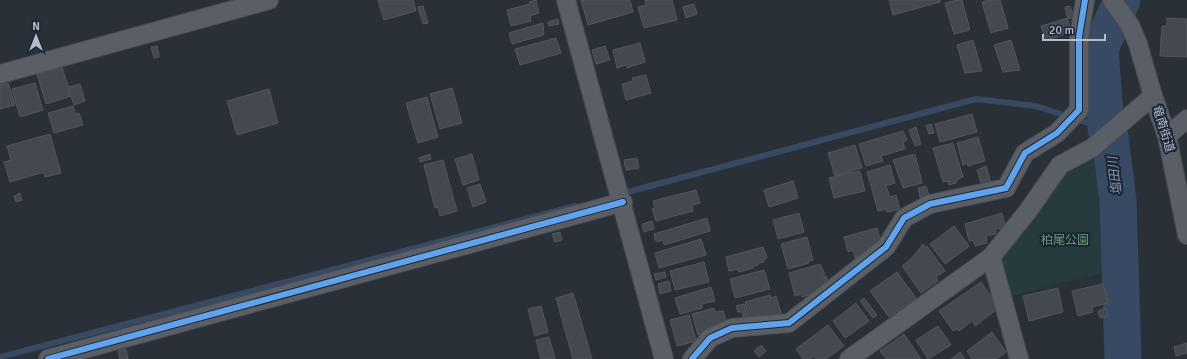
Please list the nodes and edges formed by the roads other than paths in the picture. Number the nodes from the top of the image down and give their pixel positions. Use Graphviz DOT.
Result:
graph roads {
  1 [pos="269,0"];
  2 [pos="566,0"];
  3 [pos="1085,0"];
  4 [pos="1112,0"];
  5 [pos="0,74"];
  6 [pos="1153,96"];
  7 [pos="1187,119"];
  8 [pos="1167,136"];
  9 [pos="623,202"];
  10 [pos="1187,235"];
  11 [pos="991,257"];
  12 [pos="48,359"];
  13 [pos="664,359"];
  14 [pos="692,359"];
  15 [pos="849,359"];
  16 [pos="1019,359"];
  1 -- 5 [label="street"];
  2 -- 9 [label="street"];
  3 -- 14 [label="street"];
  4 -- 6 [label="street, 竜南街道"];
  6 -- 8 [label="street, 竜南街道"];
  6 -- 11 [label="street"];
  7 -- 8 [label="street"];
  8 -- 10 [label="street, 竜南街道"];
  9 -- 12 [label="street"];
  9 -- 13 [label="street"];
  11 -- 15 [label="street"];
  11 -- 16 [label="street"];
}
